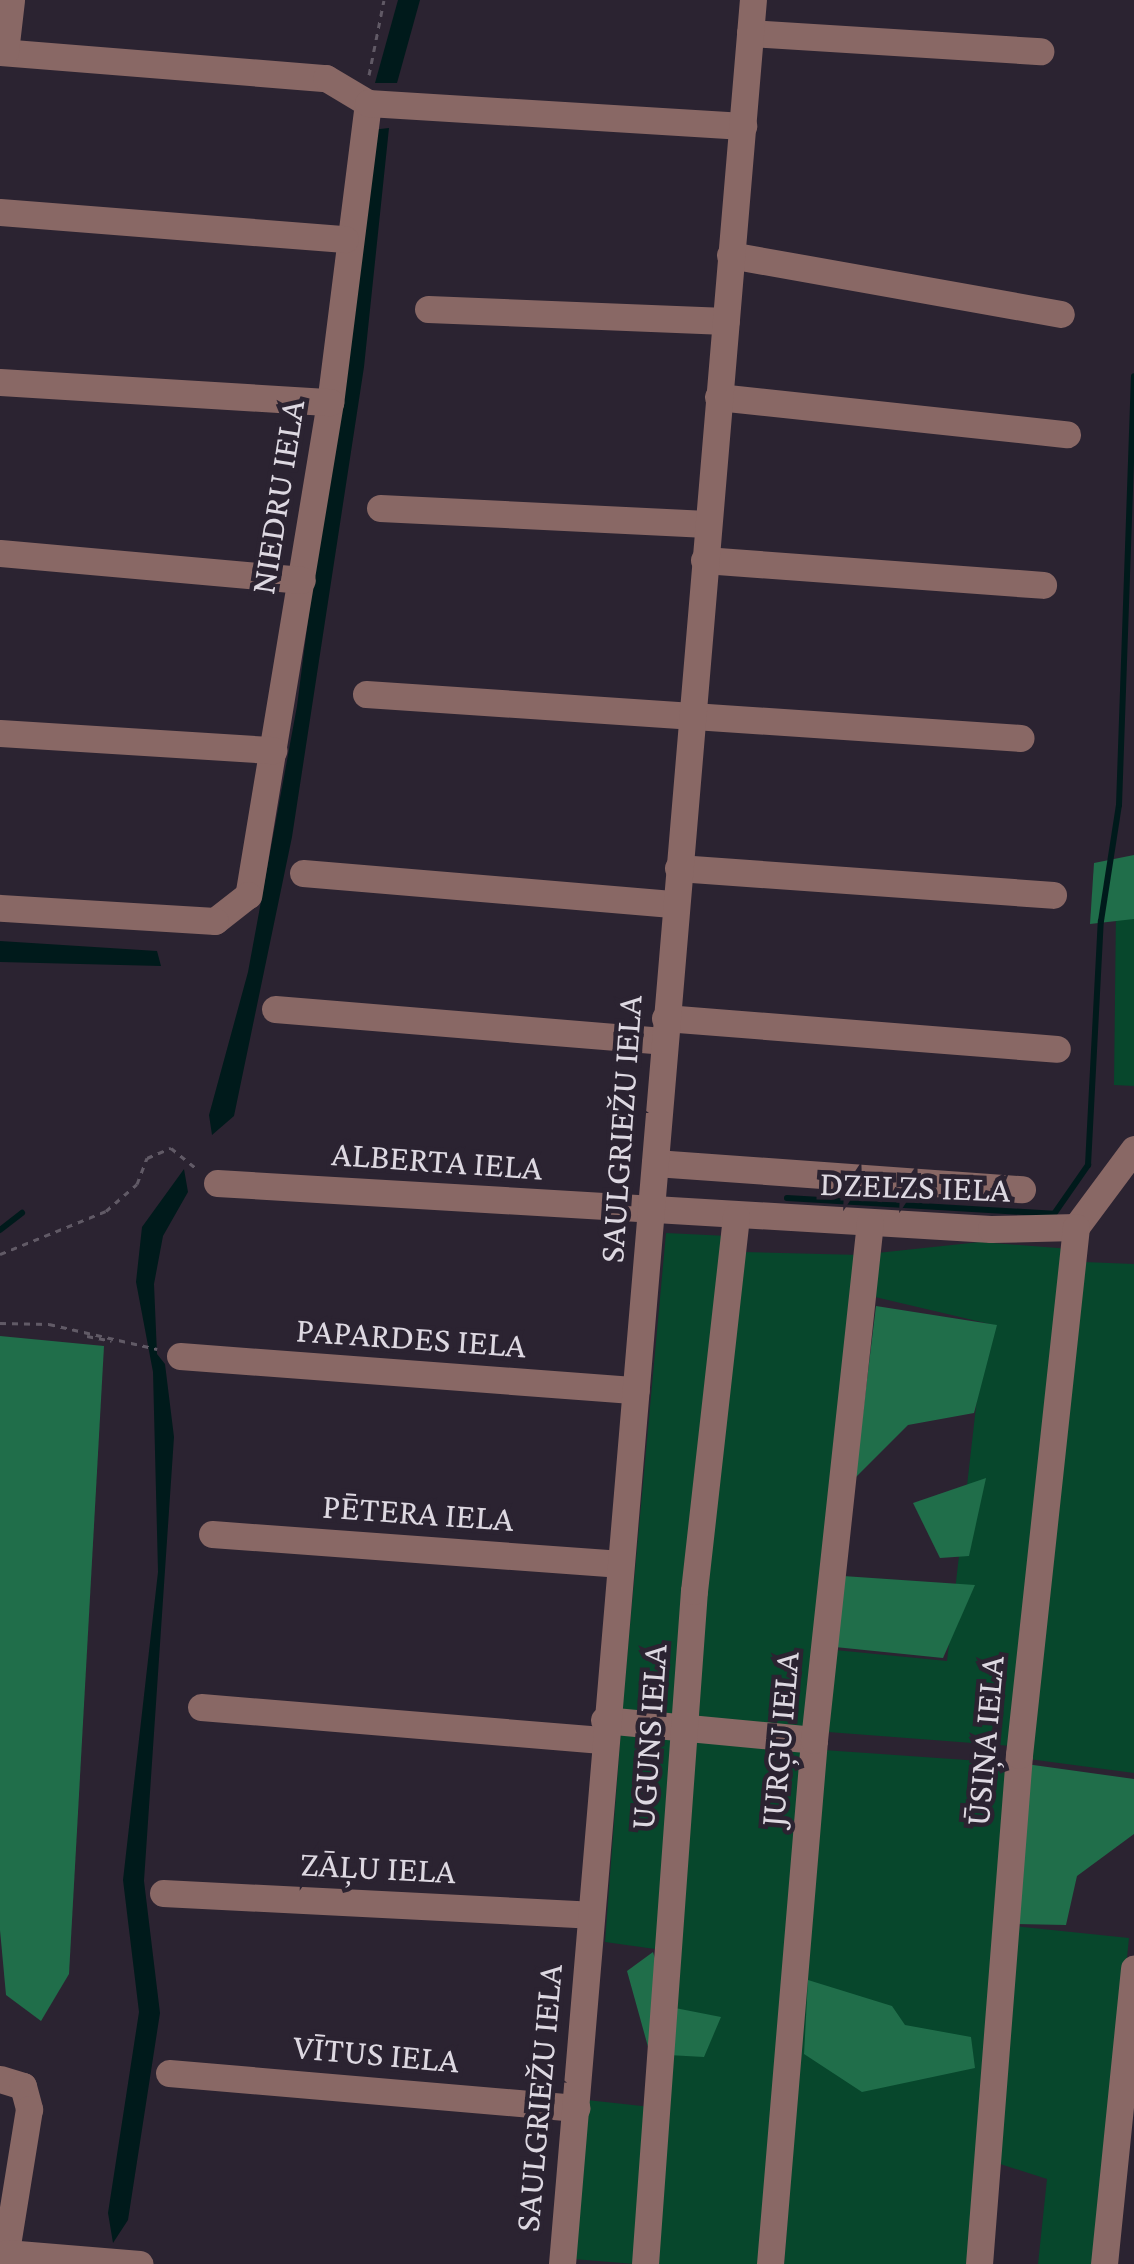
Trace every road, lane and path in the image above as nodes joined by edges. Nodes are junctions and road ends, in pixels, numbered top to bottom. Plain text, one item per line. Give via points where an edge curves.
1 (10, 0) edge
2 (384, 0) edge
3 (753, 0) edge
4 (750, 33) junction
5 (1040, 51) dead end
6 (3, 52) edge
7 (363, 99) junction
8 (743, 126) junction
9 (0, 212) edge
10 (345, 238) junction
11 (730, 255) junction
12 (428, 309) dead end
13 (1061, 314) dead end
14 (726, 321) junction
15 (0, 382) edge
16 (718, 397) junction
17 (330, 402) junction
18 (1067, 434) dead end
19 (380, 508) dead end
20 (707, 524) junction
21 (0, 553) edge
22 (704, 560) junction
23 (302, 580) junction
24 (1043, 585) dead end
25 (366, 694) dead end
26 (690, 718) junction
27 (0, 733) edge
28 (1021, 738) dead end
29 (273, 750) junction
30 (678, 868) junction
31 (303, 873) dead end
32 (1053, 895) dead end
33 (675, 904) junction
34 (0, 908) edge
35 (274, 1009) dead end
36 (664, 1029) junction
37 (1058, 1049) dead end
38 (1134, 1149) edge
39 (655, 1163) junction
40 (218, 1183) joint
41 (1022, 1190) dead end
42 (652, 1210) junction
43 (736, 1216) junction
44 (870, 1222) junction
45 (1076, 1227) junction
46 (0, 1254) edge
47 (0, 1323) edge
48 (170, 1353) joint
49 (636, 1390) junction
50 (212, 1534) dead end
51 (618, 1564) junction
52 (201, 1707) dead end
53 (686, 1726) junction
54 (603, 1730) junction
55 (814, 1740) junction
56 (164, 1893) dead end
57 (590, 1915) junction
58 (1134, 1969) edge
59 (169, 2073) dead end
60 (11, 2082) edge
61 (576, 2108) junction
62 (5, 2259) edge
63 (140, 2264) edge
64 (562, 2264) edge
65 (645, 2264) edge
66 (770, 2264) edge
67 (980, 2264) edge
68 (1104, 2264) edge

1 - 6 street
2 - 7 path
3 - 4 street, SAULGRIEŽU IELA
4 - 5 street
4 - 8 street, SAULGRIEŽU IELA
6 - 7 street via 326,78
7 - 8 street
7 - 10 street, NIEDRU IELA
8 - 11 street, SAULGRIEŽU IELA
9 - 10 street
10 - 17 street, NIEDRU IELA
11 - 13 street
11 - 14 street, SAULGRIEŽU IELA
12 - 14 street
14 - 16 street, SAULGRIEŽU IELA
15 - 17 street
16 - 18 street
16 - 20 street, SAULGRIEŽU IELA
17 - 23 street, NIEDRU IELA
19 - 20 street
20 - 22 street, SAULGRIEŽU IELA
21 - 23 street
22 - 24 street
22 - 26 street, SAULGRIEŽU IELA
23 - 29 street, NIEDRU IELA
25 - 26 street
26 - 28 street
26 - 30 street, SAULGRIEŽU IELA
27 - 29 street
29 - 34 street, NIEDRU IELA via 248,895 236,910 187,922
30 - 32 street
30 - 33 street, SAULGRIEŽU IELA
31 - 33 street
33 - 36 street, SAULGRIEŽU IELA
35 - 36 street
36 - 37 street
36 - 39 street, SAULGRIEŽU IELA
38 - 45 street
39 - 41 street
39 - 42 street, SAULGRIEŽU IELA
40 - 42 street, ALBERTA IELA
40 - 46 path via 171,1148 147,1158 136,1184 106,1211
42 - 43 street, DZELZS IELA
42 - 49 street, SAULGRIEŽU IELA
43 - 44 street, DZELZS IELA
43 - 53 street, UGUNS IELA
44 - 45 street, DZELZS IELA
44 - 55 street, JURĢU IELA
45 - 67 street, ŪSIŅA IELA via 1018,1755
47 - 48 path
48 - 49 street, PAPARDES IELA
49 - 51 street, SAULGRIEŽU IELA
50 - 51 street, PĒTERA IELA
51 - 54 street, SAULGRIEŽU IELA
52 - 54 street
53 - 54 street
53 - 55 street
53 - 65 street, UGUNS IELA
54 - 57 street, SAULGRIEŽU IELA
55 - 66 street, JURĢU IELA
56 - 57 street, ZĀĻU IELA
57 - 61 street, SAULGRIEŽU IELA
58 - 68 street
59 - 61 street, VĪTUS IELA
60 - 62 street via 29,2109
61 - 64 street, SAULGRIEŽU IELA
62 - 63 street

